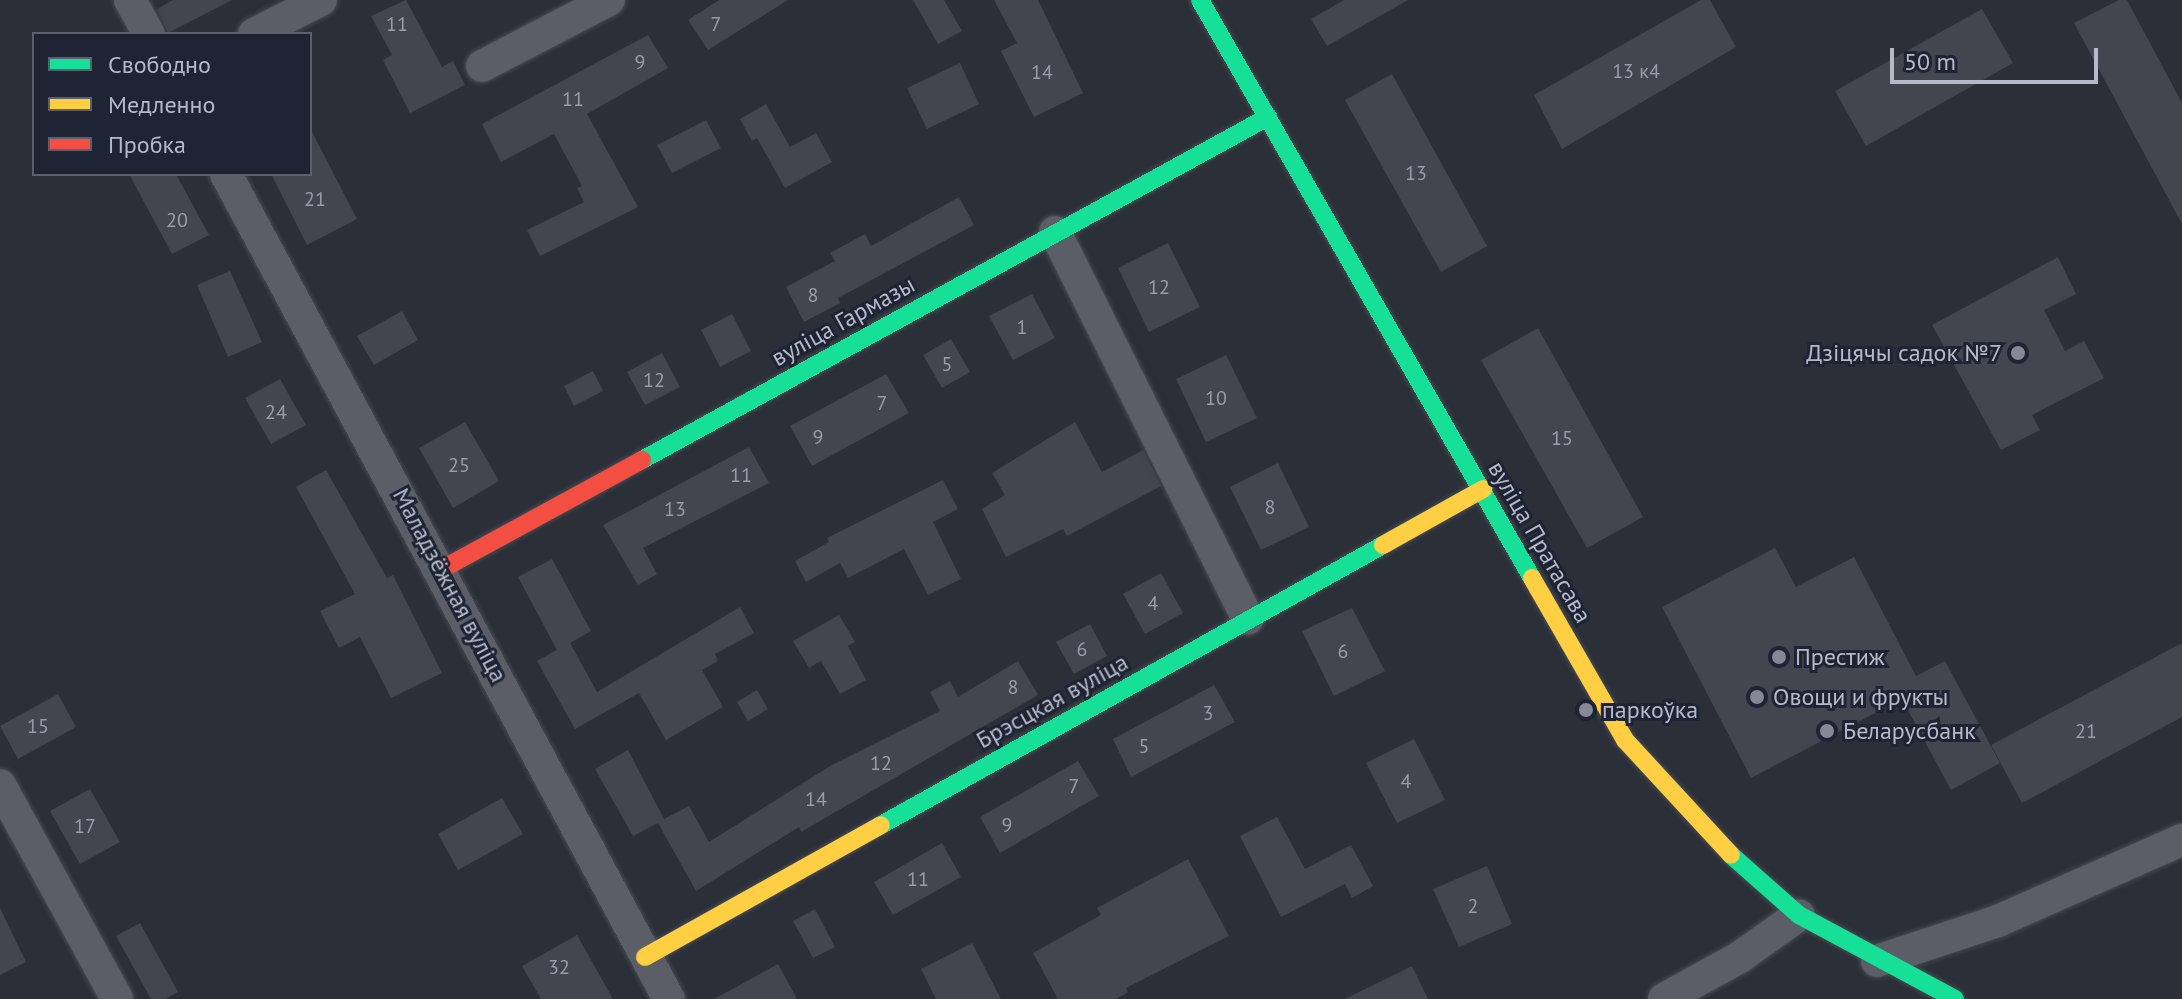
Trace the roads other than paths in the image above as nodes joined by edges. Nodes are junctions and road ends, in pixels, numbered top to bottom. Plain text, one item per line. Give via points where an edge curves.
1 (130, 0) edge
2 (321, 0) edge
3 (609, 0) edge
4 (1200, 0) edge
5 (148, 32) edge
6 (258, 32) edge
7 (482, 66) dead end
8 (1268, 117) junction
9 (227, 176) edge
10 (1055, 232) junction
11 (1483, 489) junction
12 (442, 569) junction
13 (1248, 619) junction
14 (0, 785) edge
15 (2182, 840) edge
16 (1799, 915) junction
17 (645, 957) junction
18 (1877, 961) junction
19 (1680, 995) edge
20 (117, 999) edge
21 (669, 999) edge
22 (1955, 999) edge

1 - 5 street
2 - 6 street
3 - 7 street
4 - 8 street, вуліца Пратасава
8 - 10 street, вуліца Гармазы
8 - 11 street, вуліца Пратасава via 1304,188
9 - 12 street, Маладзёжная вуліца
10 - 12 street, вуліца Гармазы
10 - 13 street
11 - 13 street, Брэсцкая вуліца
11 - 16 street, вуліца Пратасава via 1625,740 1725,850
12 - 17 street, Маладзёжная вуліца
13 - 17 street, Брэсцкая вуліца
14 - 20 street
15 - 18 street via 1998,921
16 - 18 street, вуліца Пратасава
16 - 19 street
17 - 21 street, Маладзёжная вуліца
18 - 22 street, вуліца Пратасава

